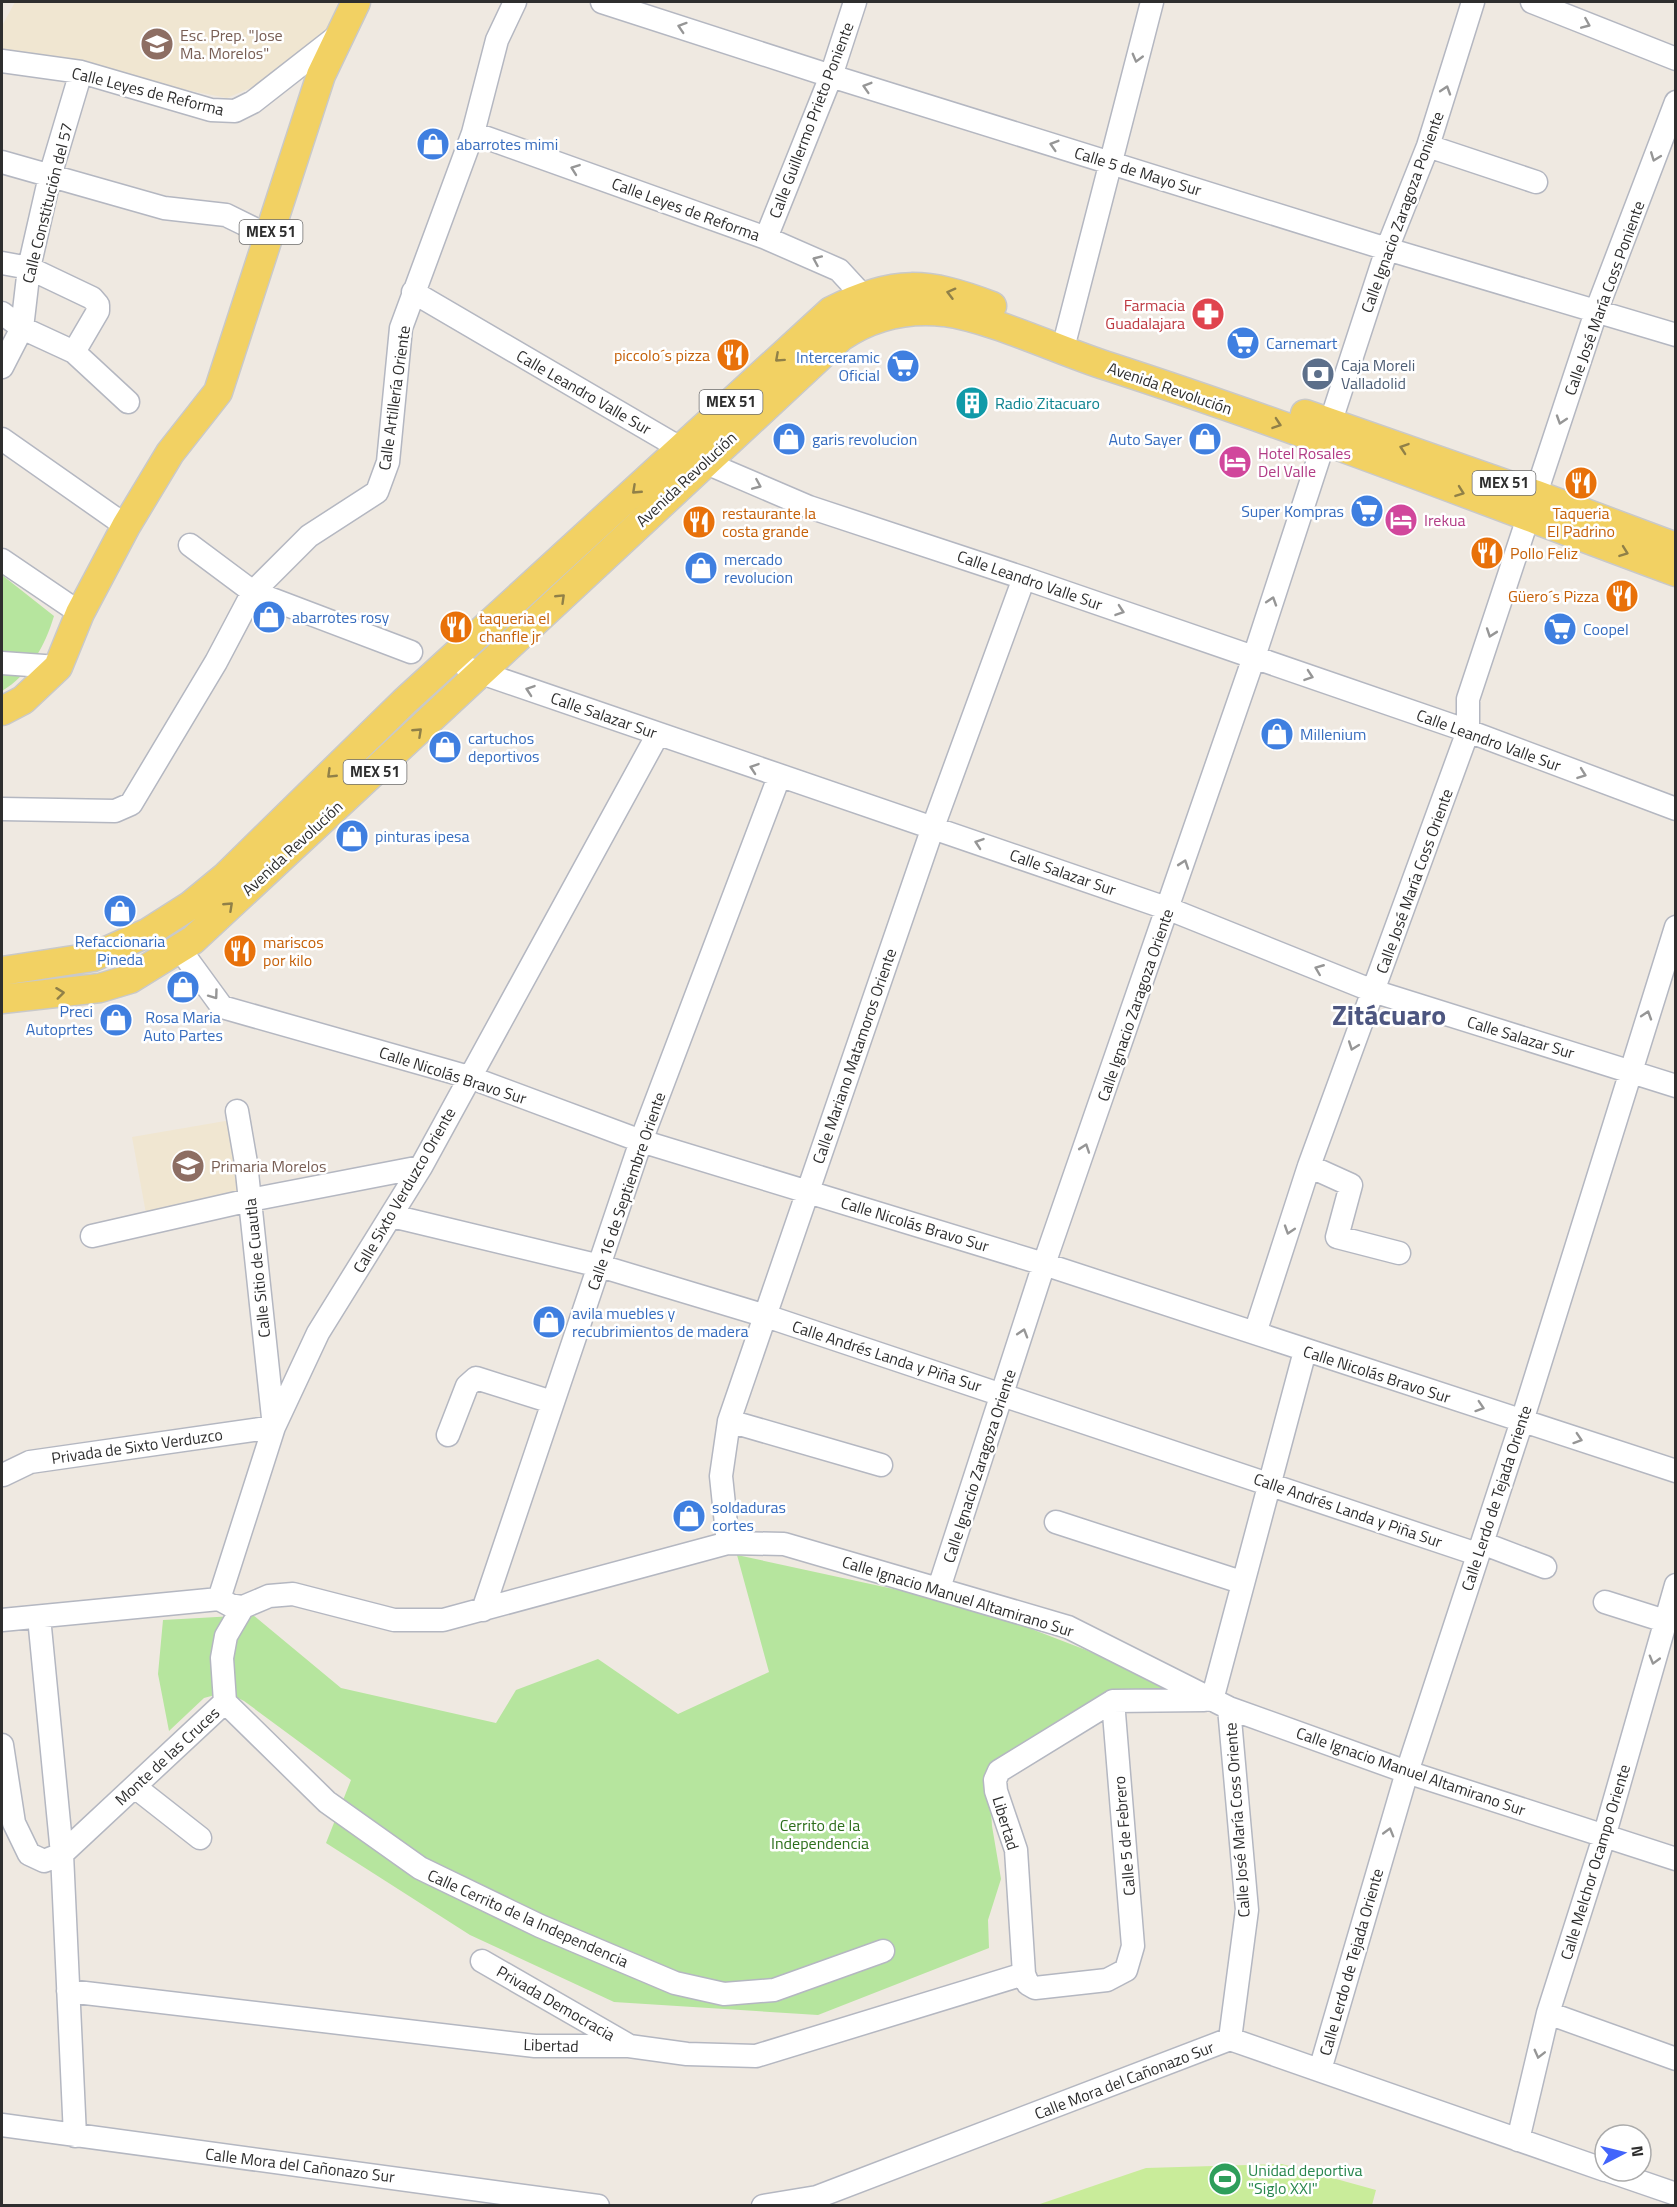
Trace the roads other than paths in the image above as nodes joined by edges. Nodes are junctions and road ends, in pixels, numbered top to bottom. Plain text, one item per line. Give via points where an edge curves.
1 (356, 2) edge
2 (515, 2) edge
3 (602, 2) edge
4 (855, 2) edge
5 (1152, 2) edge
6 (1473, 2) edge
7 (1532, 2) edge
8 (341, 33) junction
9 (1676, 59) edge
10 (2, 61) edge
11 (81, 72) junction
12 (831, 76) junction
13 (1676, 102) edge
14 (473, 133) junction
15 (1428, 146) junction
16 (2, 162) edge
17 (1109, 162) junction
18 (50, 176) junction
19 (1536, 182) dead end
20 (269, 236) junction
21 (766, 238) junction
22 (1387, 249) junction
23 (2, 263) edge
24 (28, 268) junction
25 (413, 292) junction
26 (866, 308) junction
27 (1597, 309) junction
28 (2, 313) edge
29 (22, 328) junction
30 (1676, 335) edge
31 (1064, 343) junction
32 (74, 352) junction
33 (2, 367) edge
34 (128, 402) dead end
35 (1328, 432) junction
36 (2, 439) edge
37 (692, 455) junction
38 (1533, 506) junction
39 (126, 526) junction
40 (190, 545) dead end
41 (1676, 547) edge
42 (2, 560) edge
43 (1676, 572) edge
44 (1024, 578) junction
45 (253, 592) junction
46 (80, 613) junction
47 (411, 652) dead end
48 (1254, 657) junction
49 (450, 662) junction
50 (2, 663) edge
51 (58, 667) junction
52 (482, 673) junction
53 (2, 711) edge
54 (1468, 731) junction
55 (658, 734) junction
56 (779, 777) junction
57 (1676, 808) edge
58 (2, 809) edge
59 (933, 827) junction
60 (1169, 909) junction
61 (1676, 927) edge
62 (110, 948) junction
63 (179, 948) junction
64 (2, 954) edge
65 (2, 971) edge
66 (1373, 991) junction
67 (2, 999) edge
68 (1629, 1071) junction
69 (469, 1077) junction
70 (1676, 1086) edge
71 (237, 1111) dead end
72 (641, 1141) junction
73 (1309, 1166) junction
74 (421, 1167) junction
75 (808, 1191) junction
76 (250, 1200) junction
77 (392, 1216) junction
78 (92, 1236) dead end
79 (1399, 1253) dead end
80 (1044, 1264) junction
81 (600, 1266) junction
82 (766, 1316) junction
83 (1255, 1333) junction
84 (1305, 1351) junction
85 (1004, 1395) junction
86 (552, 1402) junction
87 (729, 1421) junction
88 (1522, 1421) junction
89 (274, 1427) junction
90 (448, 1435) dead end
91 (882, 1465) dead end
92 (1676, 1471) edge
93 (3, 1475) edge
94 (1268, 1483) junction
95 (1056, 1522) dead end
96 (728, 1543) junction
97 (1480, 1549) junction
98 (1545, 1567) dead end
99 (1241, 1582) junction
100 (939, 1588) junction
101 (219, 1599) junction
102 (1605, 1602) dead end
103 (1671, 1604) edge
104 (243, 1607) junction
105 (483, 1610) junction
106 (39, 1617) junction
107 (2, 1620) edge
108 (1113, 1701) junction
109 (225, 1702) junction
110 (1221, 1704) junction
111 (2, 1745) edge
112 (1407, 1772) junction
113 (135, 1788) junction
114 (1604, 1837) junction
115 (200, 1838) dead end
116 (62, 1854) junction
117 (1676, 1859) edge
118 (883, 1951) dead end
119 (482, 1960) dead end
120 (1029, 1981) junction
121 (68, 1991) junction
122 (1548, 2013) junction
123 (1230, 2039) junction
124 (629, 2046) junction
125 (1676, 2059) edge
126 (1320, 2070) junction
127 (2, 2126) edge
128 (75, 2136) junction
129 (1518, 2140) junction
130 (1593, 2165) edge
131 (1644, 2183) edge
132 (1676, 2194) edge
133 (598, 2205) edge
134 (764, 2205) edge

1 - 8 main road, MEX 51
2 - 14 street, Calle Artillería Oriente via 497,40
12 -> 3 street, Calle 5 de Mayo Sur
4 - 12 street, Calle Guillermo Prieto Poniente
5 -> 17 street
15 -> 6 street, Calle Ignacio Zaragoza Poniente
7 -> 9 street
8 - 11 street, Calle Leyes de Reforma via 253,102 235,111 211,110
8 - 20 main road, MEX 51 via 324,69
10 - 11 street, Calle Leyes de Reforma
11 - 18 street, Calle Constitución del 57
17 -> 12 street, Calle 5 de Mayo Sur
12 - 21 street, Calle Guillermo Prieto Poniente
13 -> 27 street, Calle José María Coss Poniente
21 -> 14 street, Calle Leyes de Reforma
14 - 25 street, Calle Artillería Oriente
15 - 19 street
15 - 22 street, Calle Ignacio Zaragoza Poniente
16 - 18 street
17 - 22 street, Calle 5 de Mayo Sur
17 - 31 street
18 - 20 street via 164,208 226,215
18 - 24 street, Calle Constitución del 57
20 - 39 main road, MEX 51 via 218,392 170,453
26 -> 21 street, Calle Leyes de Reforma via 839,270
22 - 27 street, Calle 5 de Mayo Sur
22 - 35 street, Calle Ignacio Zaragoza Poniente
23 - 24 street
24 - 29 street, Calle Constitución del 57
24 - 32 street via 92,298 98,305
25 - 37 street, Calle Leandro Valle Sur
25 - 45 street, Calle Artillería Oriente via 398,342 388,462 377,492 309,536
26 - 31 main road, Avenida Revolución / MEX 51 via 967,316
26 - 37 main road, Avenida Revolución / MEX 51 via 841,337
27 - 30 street, Calle 5 de Mayo Sur
27 -> 38 street, Calle José María Coss Poniente
28 - 29 street
29 - 32 street
29 - 33 street, Calle Constitución del 57
31 - 35 main road, Avenida Revolución / MEX 51
32 - 34 street
35 - 38 main road, Avenida Revolución / MEX 51
48 -> 35 street, Calle Ignacio Zaragoza Oriente
36 - 39 street
37 -> 44 street, Calle Leandro Valle Sur via 808,507
37 -> 49 main road, Avenida Revolución / MEX 51
52 -> 37 main road, Avenida Revolución / MEX 51
38 - 41 main road, Avenida Revolución / MEX 51
38 -> 43 main road, Avenida Revolución / MEX 51
38 -> 54 street, Calle José María Coss Oriente via 1468,699
39 - 46 main road, MEX 51
40 - 45 street
42 - 46 street
44 -> 48 street, Calle Leandro Valle Sur
44 - 59 street, Calle Mariano Matamoros Oriente
45 - 47 street
45 - 58 street, Calle Artillería Oriente via 131,804 115,811
46 - 51 main road, MEX 51
48 -> 54 street, Calle Leandro Valle Sur
60 -> 48 street, Calle Ignacio Zaragoza Oriente
49 - 52 street, Calle Salazar Sur
49 -> 62 main road, Avenida Revolución / MEX 51 via 404,702 225,878 175,917
50 - 51 street
51 - 53 main road, MEX 51 via 23,700
55 -> 52 street, Calle Salazar Sur
63 -> 52 main road, Avenida Revolución / MEX 51 via 193,940
54 -> 57 street, Calle Leandro Valle Sur
54 - 66 street, Calle José María Coss Oriente
56 -> 55 street, Calle Salazar Sur
55 - 69 street, Calle Sixto Verduzco Oriente
56 - 59 street, Calle Salazar Sur
56 - 72 street, Calle 16 de Septiembre Oriente
60 -> 59 street, Calle Salazar Sur
59 - 75 street, Calle Mariano Matamoros Oriente
66 -> 60 street, Calle Salazar Sur
80 -> 60 street, Calle Ignacio Zaragoza Oriente
68 -> 61 street, Calle Lerdo de Tejada Oriente
62 - 64 main road via 76,945
62 - 65 main road, Avenida Revolución / MEX 51 via 78,961
67 -> 63 main road, Avenida Revolución / MEX 51 via 100,988 130,979
63 -> 69 street, Calle Nicolás Bravo Sur via 222,1007
66 - 68 street, Calle Salazar Sur
66 -> 73 street, Calle José María Coss Oriente
68 - 70 street, Calle Salazar Sur
68 - 88 street, Calle Lerdo de Tejada Oriente
69 - 72 street, Calle Nicolás Bravo Sur
69 - 74 street, Calle Sixto Verduzco Oriente
71 - 76 street, Calle Sitio de Cuautla
72 - 75 street, Calle Nicolás Bravo Sur
72 - 81 street, Calle 16 de Septiembre Oriente
73 - 79 street via 1351,1185 1337,1237
73 -> 83 street, Calle José María Coss Oriente
74 - 76 street
74 - 77 street, Calle Sixto Verduzco Oriente
75 - 80 street, Calle Nicolás Bravo Sur
75 - 82 street, Calle Mariano Matamoros Oriente
76 - 78 street
76 - 89 street, Calle Sitio de Cuautla
77 - 81 street, Calle Andrés Landa y Piña Sur
77 - 89 street, Calle Sixto Verduzco Oriente via 318,1333
80 - 83 street, Calle Nicolás Bravo Sur
85 -> 80 street, Calle Ignacio Zaragoza Oriente
81 - 82 street, Calle Andrés Landa y Piña Sur
81 - 86 street, Calle 16 de Septiembre Oriente
82 - 85 street, Calle Andrés Landa y Piña Sur
82 - 87 street, Calle Mariano Matamoros Oriente
83 - 84 street, Calle Nicolás Bravo Sur
84 -> 88 street, Calle Nicolás Bravo Sur
84 - 94 street, Calle José María Coss Oriente
85 - 94 street, Calle Andrés Landa y Piña Sur
85 - 100 street, Calle Ignacio Zaragoza Oriente
86 - 90 street via 476,1378 467,1386
86 - 105 street, Calle 16 de Septiembre Oriente
87 - 91 street
87 - 96 street, Calle Mariano Matamoros Oriente via 721,1476
88 -> 92 street, Calle Nicolás Bravo Sur
88 - 97 street, Calle Lerdo de Tejada Oriente
89 - 93 street, Privada de Sixto Verduzco via 30,1462
89 - 101 street, Calle Sixto Verduzco Oriente
94 - 97 street, Calle Andrés Landa y Piña Sur
94 - 99 street, Calle José María Coss Oriente
95 - 99 street
96 - 100 street, Calle Ignacio Manuel Altamirano Sur via 783,1544
96 - 105 street, Calle Ignacio Manuel Altamirano Sur
97 - 98 street, Calle Andrés Landa y Piña Sur
97 - 112 street, Calle Lerdo de Tejada Oriente
99 - 110 street, Calle José María Coss Oriente
100 - 110 street, Calle Ignacio Manuel Altamirano Sur via 1068,1627
101 - 104 street
101 - 106 street
102 - 103 street
103 -> 114 street, Calle Melchor Ocampo Oriente
104 - 105 street, Calle Ignacio Manuel Altamirano Sur via 269,1596 293,1594 394,1620 443,1620
104 - 109 street, Monte de las Cruces via 226,1636 222,1658
106 - 107 street
106 - 116 street
108 - 110 street
108 - 120 street, Libertad via 999,1771 995,1780 1016,1850
108 - 120 street, Calle 5 de Febrero via 1133,1946 1126,1970 1107,1980
109 - 113 street, Monte de las Cruces
109 - 118 street, Calle Cerrito de la Independencia via 327,1802 420,1868 540,1926 675,1983 724,1994 774,1990
110 - 112 street, Calle Ignacio Manuel Altamirano Sur
110 - 123 street, Calle José María Coss Oriente via 1247,1910
111 - 116 street via 15,1823 29,1854 44,1860
112 - 114 street, Calle Ignacio Manuel Altamirano Sur
126 -> 112 street, Calle Lerdo de Tejada Oriente
113 - 115 street
113 - 116 street, Monte de las Cruces
114 - 117 street, Calle Ignacio Manuel Altamirano Sur
114 - 122 street, Calle Melchor Ocampo Oriente
116 - 121 street
119 - 124 street, Privada Democracia
120 - 124 street, Libertad via 756,2056 687,2054
121 - 124 street, Libertad via 536,2046
121 - 128 street
122 - 125 street
122 -> 129 street, Calle Melchor Ocampo Oriente
123 - 126 street, Calle Mora del Cañonazo Sur
123 - 134 street, Calle Mora del Cañonazo Sur via 817,2197
126 - 129 street, Calle Mora del Cañonazo Sur
127 - 128 street, Calle Mora del Cañonazo Sur
128 - 133 street, Calle Mora del Cañonazo Sur
129 - 130 street, Calle Mora del Cañonazo Sur
131 - 132 street, Calle Mora del Cañonazo Sur

